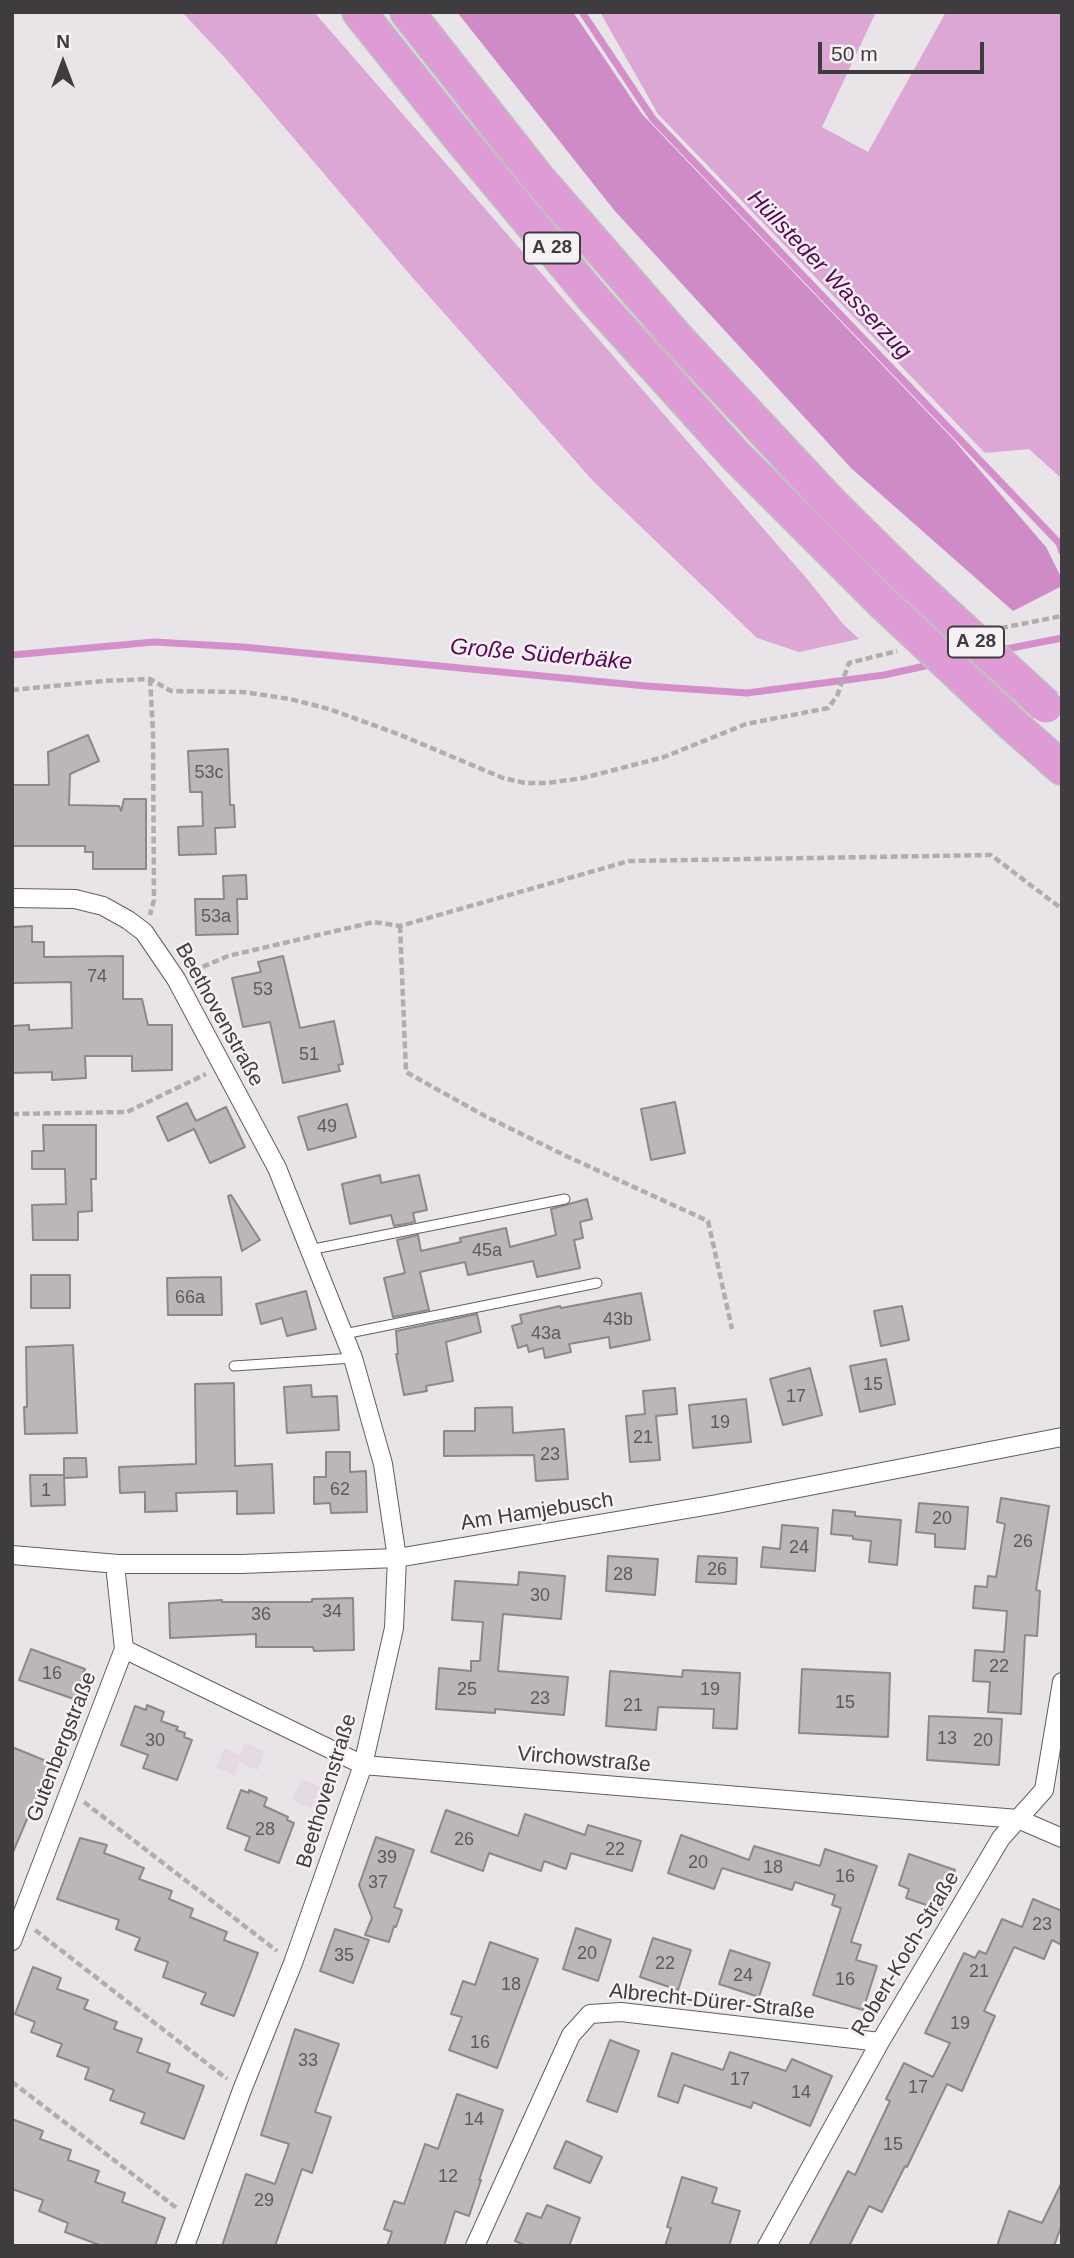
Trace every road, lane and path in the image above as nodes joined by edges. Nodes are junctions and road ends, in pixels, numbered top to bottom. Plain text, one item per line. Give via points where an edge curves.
1 (337, 12) edge
2 (407, 12) edge
3 (368, 23) edge
4 (1062, 616) edge
5 (1035, 621) dead end
6 (846, 669) dead end
7 (149, 680) junction
8 (12, 690) edge
9 (1054, 713) edge
10 (1062, 768) edge
11 (12, 898) edge
12 (1062, 909) edge
13 (400, 926) junction
14 (144, 932) junction
15 (176, 979) junction
16 (223, 1066) junction
17 (12, 1114) edge
18 (565, 1199) dead end
19 (309, 1250) junction
20 (597, 1283) dead end
21 (732, 1329) dead end
22 (344, 1334) junction
23 (353, 1358) junction
24 (234, 1366) dead end
25 (1062, 1437) edge
26 (12, 1555) edge
27 (397, 1558) junction
28 (118, 1564) junction
29 (124, 1649) junction
30 (1062, 1682) edge
31 (363, 1765) junction
32 (70, 1791) junction
33 (1018, 1819) junction
34 (1062, 1838) edge
35 (21, 1919) junction
36 (12, 1941) edge
37 (293, 1963) junction
38 (880, 2042) junction
39 (12, 2082) edge
40 (242, 2090) junction
41 (194, 2222) junction
42 (185, 2246) edge
43 (475, 2246) edge
44 (767, 2246) edge

1 - 3 highway
2 - 9 highway, A 28, bridge via 537,177 679,340 823,495
3 - 10 highway, A 28, bridge via 593,298 735,455 882,602
4 - 5 path
6 - 7 path via 828,708 746,724 663,757 548,783 503,778 329,709 243,692 171,691
7 - 8 path
7 - 14 path via 154,900
11 - 14 street, Beethovenstraße via 75,899 103,906
12 - 13 path via 991,855 629,861
13 - 15 path via 374,922 228,956
13 - 21 path via 406,1072 552,1150 708,1221
14 - 15 street, Beethovenstraße
15 - 16 street, Beethovenstraße
16 - 17 path via 127,1112
16 - 19 street, Beethovenstraße via 277,1168
18 - 19 lane
19 - 22 street, Beethovenstraße
20 - 22 lane
22 - 23 street, Beethovenstraße
23 - 24 lane
23 - 27 street, Beethovenstraße via 383,1464
25 - 27 street, Am Hamjebusch via 704,1507
26 - 28 street, Am Hamjebusch
27 - 28 street, Am Hamjebusch
27 - 31 street, Beethovenstraße via 394,1628
28 - 29 street, Gutenbergstraße
29 - 31 street, Virchowstraße
29 - 32 street, Gutenbergstraße
30 - 33 street, Robert-Koch-Straße via 1044,1790
31 - 33 street, Virchowstraße
31 - 37 street, Beethovenstraße
32 - 35 street, Gutenbergstraße
32 - 37 path
33 - 34 street, Virchowstraße
33 - 38 street, Robert-Koch-Straße via 1001,1838
35 - 36 street, Gutenbergstraße
35 - 40 path
37 - 40 street, Beethovenstraße
38 - 43 street, Albrecht-Dürer-Straße via 621,2011 590,2014 571,2035
38 - 44 street, Robert-Koch-Straße
39 - 41 path
40 - 41 street, Beethovenstraße
41 - 42 street, Beethovenstraße

